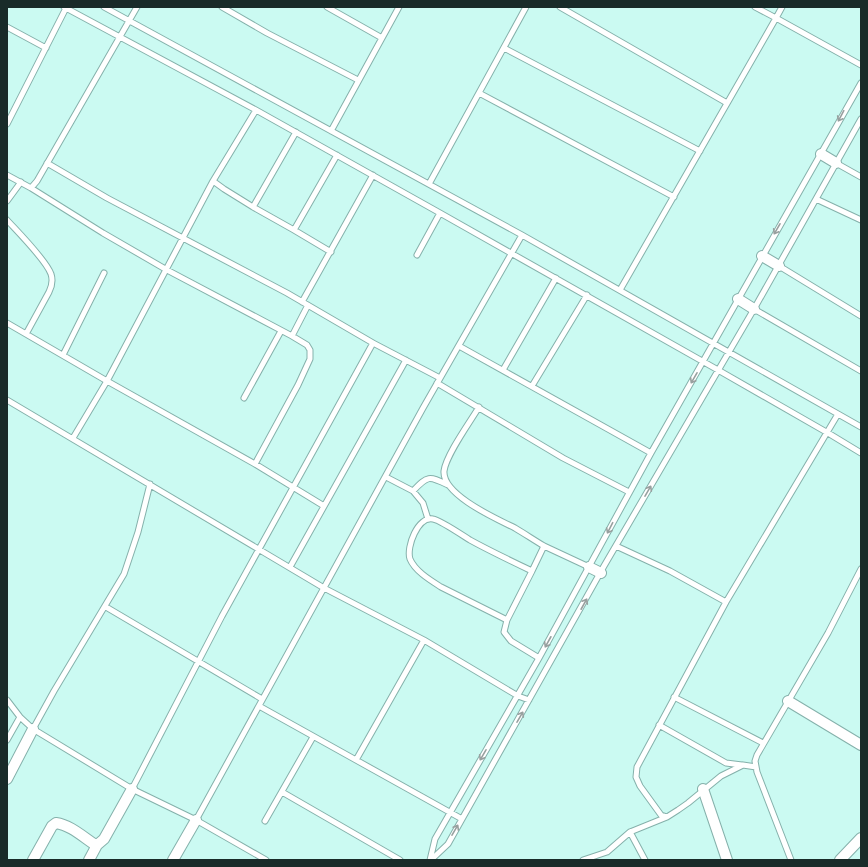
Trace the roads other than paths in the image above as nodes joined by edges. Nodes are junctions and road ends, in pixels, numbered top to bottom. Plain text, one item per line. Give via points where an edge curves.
1 (104, 7) edge
2 (137, 7) edge
3 (222, 7) edge
4 (327, 7) edge
5 (398, 7) edge
6 (526, 7) edge
7 (560, 7) edge
8 (755, 7) edge
9 (782, 7) edge
10 (65, 8) edge
11 (776, 18) junction
12 (129, 21) junction
13 (7, 27) edge
14 (119, 38) junction
15 (382, 38) junction
16 (46, 48) junction
17 (504, 48) junction
18 (861, 65) edge
19 (358, 80) junction
20 (861, 83) edge
21 (479, 93) junction
22 (727, 103) junction
23 (256, 110) junction
24 (861, 120) edge
25 (7, 124) edge
26 (330, 131) junction
27 (296, 132) junction
28 (700, 151) junction
29 (821, 154) junction
30 (337, 155) junction
31 (47, 163) junction
32 (836, 163) junction
33 (7, 175) edge
34 (373, 175) junction
35 (861, 177) edge
36 (213, 181) junction
37 (21, 182) junction
38 (429, 184) junction
39 (31, 188) junction
40 (674, 197) junction
41 (816, 199) junction
42 (7, 202) edge
43 (253, 207) junction
44 (440, 213) junction
45 (7, 220) edge
46 (861, 220) edge
47 (294, 230) junction
48 (522, 235) junction
49 (182, 238) junction
50 (331, 252) junction
51 (512, 253) junction
52 (417, 255) dead end
53 (762, 256) junction
54 (779, 266) junction
55 (167, 270) junction
56 (104, 273) dead end
57 (556, 278) junction
58 (620, 290) junction
59 (587, 295) junction
60 (738, 299) junction
61 (302, 302) junction
62 (308, 305) junction
63 (754, 308) junction
64 (861, 316) edge
65 (7, 323) edge
66 (282, 331) junction
67 (26, 334) junction
68 (292, 336) junction
69 (373, 343) junction
70 (713, 344) junction
71 (459, 346) junction
72 (728, 353) junction
73 (63, 355) junction
74 (406, 360) junction
75 (704, 362) junction
76 (503, 370) junction
77 (718, 370) junction
78 (861, 371) edge
79 (107, 381) junction
80 (439, 381) junction
81 (532, 386) junction
82 (244, 398) dead end
83 (7, 400) edge
84 (479, 407) junction
85 (838, 414) junction
86 (861, 427) edge
87 (828, 432) junction
88 (73, 438) junction
89 (650, 453) junction
90 (861, 453) edge
91 (255, 464) junction
92 (386, 477) junction
93 (150, 484) junction
94 (448, 484) junction
95 (293, 487) junction
96 (413, 491) junction
97 (629, 492) junction
98 (324, 506) junction
99 (428, 519) junction
100 (544, 546) junction
101 (616, 546) junction
102 (260, 549) junction
103 (290, 567) junction
104 (589, 567) junction
105 (861, 569) edge
106 (532, 571) junction
107 (601, 573) junction
108 (324, 588) junction
109 (726, 602) junction
110 (106, 607) junction
111 (507, 620) junction
112 (424, 640) junction
113 (539, 658) junction
114 (198, 662) junction
115 (518, 696) junction
116 (674, 697) junction
117 (262, 699) junction
118 (7, 700) edge
119 (530, 700) junction
120 (788, 701) junction
121 (259, 706) junction
122 (20, 717) junction
123 (659, 725) junction
124 (33, 728) junction
125 (313, 737) junction
126 (7, 740) edge
127 (763, 743) junction
128 (861, 745) edge
129 (356, 760) junction
130 (744, 765) junction
131 (756, 767) junction
132 (7, 779) edge
133 (132, 788) junction
134 (703, 790) junction
135 (282, 792) junction
136 (450, 812) junction
137 (667, 816) junction
138 (462, 819) junction
139 (196, 820) junction
140 (265, 821) dead end
141 (630, 832) junction
142 (861, 838) edge
143 (97, 845) junction
144 (33, 860) edge
145 (89, 860) edge
146 (173, 860) edge
147 (266, 860) edge
148 (400, 860) edge
149 (431, 860) edge
150 (583, 860) edge
151 (646, 860) edge
152 (727, 860) edge
153 (791, 860) edge
154 (840, 860) edge

1 - 12 lane
2 - 12 lane
3 - 19 lane
4 - 15 lane
5 - 15 lane
6 - 17 lane
7 - 22 lane
8 - 11 lane
9 - 11 lane
10 - 14 lane
10 - 16 lane
11 - 18 lane
11 - 22 lane
12 - 14 lane
12 - 26 lane
13 - 16 lane
14 - 23 lane
14 - 31 lane
15 - 19 lane
16 - 25 lane
17 - 21 lane
17 - 28 lane
19 - 26 lane
20 -> 29 lane
21 - 38 lane
21 - 40 lane
22 - 28 lane
23 - 27 lane
23 - 36 lane
24 - 32 lane
26 - 38 lane
27 - 30 lane
27 - 43 lane
28 - 40 lane
29 - 32 street
29 -> 53 lane
30 - 34 lane
30 - 47 lane
31 - 39 lane
31 - 49 lane
32 - 35 lane
32 - 41 lane
33 - 37 lane
34 - 44 lane
34 - 50 lane
36 - 43 lane
36 - 49 lane
37 - 39 lane
37 - 42 lane
38 - 48 lane
39 - 55 lane
40 - 58 lane
41 - 46 lane
41 - 54 lane
43 - 47 lane
44 - 51 lane
44 - 52 lane
45 - 67 lane via 51,274 52,287
47 - 50 lane
48 - 51 lane
48 - 58 lane
49 - 55 lane
49 - 61 lane
50 - 61 lane
51 - 57 lane
51 - 71 lane
53 - 54 street
53 - 60 lane
54 - 63 lane
54 - 64 lane
55 - 66 lane
55 - 79 lane
56 - 73 lane
57 - 59 lane
57 - 76 lane
58 - 70 lane
59 - 75 lane
59 - 81 lane
60 - 63 street
60 - 70 lane
61 - 62 lane
62 - 68 lane
62 - 69 lane
63 - 72 lane
63 - 78 lane
65 - 67 lane
66 - 68 lane
66 - 82 lane
67 - 73 lane
68 - 91 lane via 307,345 310,359
69 - 74 lane
69 - 95 lane
70 - 72 lane
70 - 75 lane
71 - 76 lane
71 - 80 lane
72 - 77 lane
72 - 85 lane
73 - 79 lane
74 - 80 lane
74 - 98 lane
75 - 77 lane
75 -> 89 lane
76 - 81 lane
77 - 87 lane
101 -> 77 lane
79 - 88 lane
79 - 91 lane
80 - 84 lane
80 - 92 lane
81 - 89 lane
83 - 88 lane
84 - 94 lane via 446,464 444,477
84 - 97 lane via 563,458
85 - 86 lane
85 - 87 lane
87 - 90 lane
87 - 109 lane
88 - 93 lane
89 - 97 lane
91 - 95 lane
92 - 96 lane
92 - 108 lane
93 - 102 lane
93 - 110 lane via 132,555
94 - 96 lane via 433,478 423,480
94 - 100 lane via 455,492 488,515
95 - 98 lane
95 - 102 lane
96 - 99 lane via 423,503
97 -> 104 lane
98 - 103 lane
99 - 106 lane via 437,520
99 - 111 lane via 419,525 409,546 410,560 441,588
100 - 104 lane
100 - 106 lane
101 - 107 lane
101 - 109 lane via 670,571
102 - 103 lane
102 - 114 lane
103 - 108 lane
104 - 107 street
104 -> 113 lane
105 - 120 lane via 828,633
106 - 111 lane
119 -> 107 lane
108 - 112 lane
108 - 117 lane
109 - 116 lane
110 - 114 lane
110 - 124 lane
111 - 113 lane via 504,632 506,637
112 - 115 lane
112 - 129 lane
113 - 115 lane
114 - 117 lane
114 - 133 lane
115 - 119 lane
115 -> 136 lane
116 - 123 lane
116 - 127 lane
117 - 121 lane
118 - 122 lane
138 -> 119 lane
120 - 127 lane
120 - 128 street
121 - 125 lane
121 - 139 lane
122 - 124 lane
122 - 126 lane
123 - 130 lane via 726,763
123 - 137 lane via 639,761 636,777 661,815
124 - 132 street
124 - 133 lane
125 - 129 lane
125 - 135 lane
127 - 131 lane via 756,755
129 - 136 lane
130 - 131 lane
130 - 134 lane via 720,776
131 - 153 lane
133 - 139 lane
133 - 143 street via 104,839
134 - 137 lane
134 - 152 street
135 - 140 lane
135 - 148 lane
136 - 138 lane
136 - 149 lane via 435,839
137 - 141 lane
149 -> 138 lane via 448,844
139 - 146 street
139 - 147 lane
141 - 150 lane via 607,852
141 - 151 lane
142 - 154 street
143 - 144 street via 63,824 56,823
143 - 145 street

